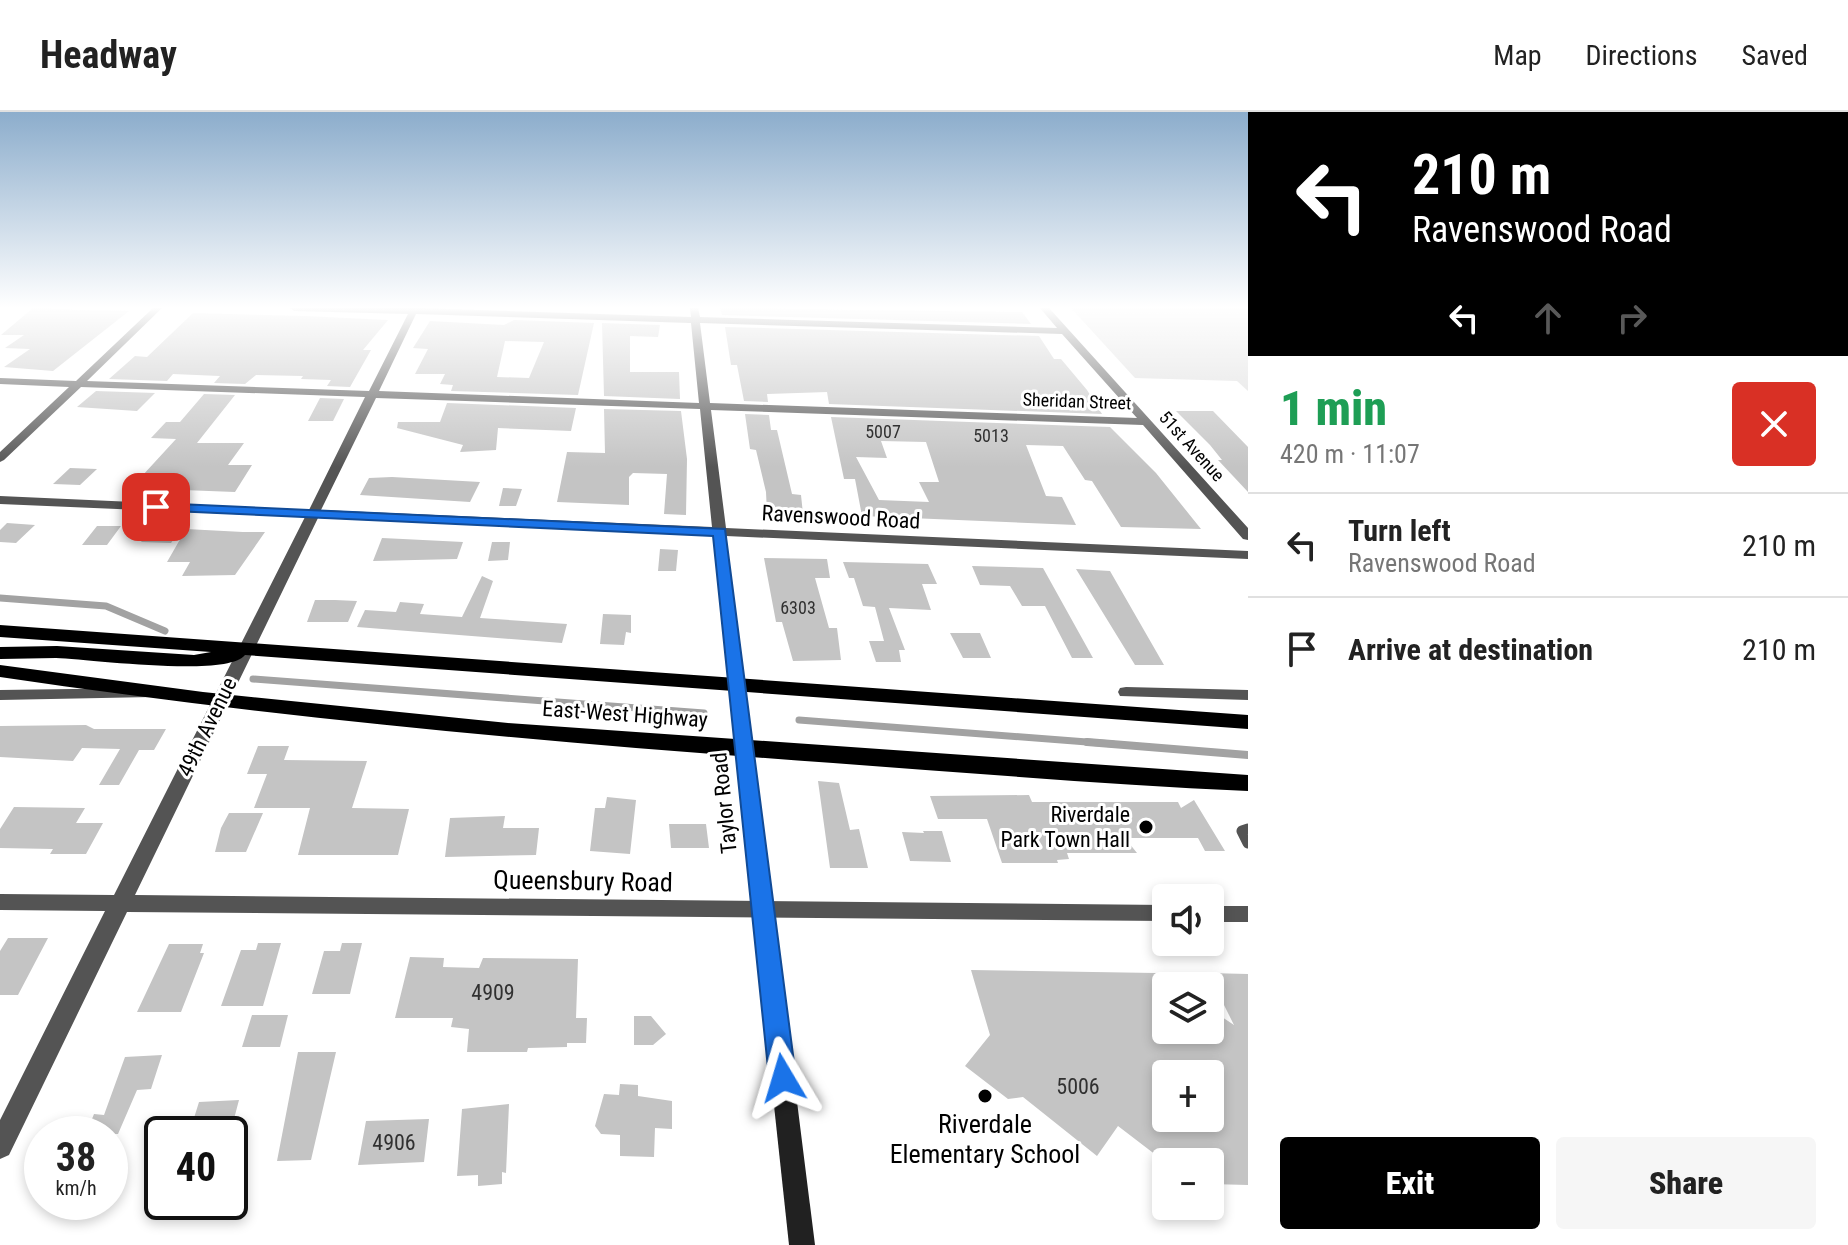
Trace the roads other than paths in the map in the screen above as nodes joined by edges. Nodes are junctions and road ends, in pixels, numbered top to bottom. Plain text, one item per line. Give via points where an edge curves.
1 (102, 361) edge
2 (389, 361) edge
3 (700, 361) edge
4 (1092, 361) edge
5 (0, 381) edge
6 (78, 384) junction
7 (372, 394) junction
8 (705, 406) junction
9 (1146, 422) junction
10 (0, 458) edge
11 (0, 500) edge
12 (313, 514) junction
13 (720, 532) junction
14 (1248, 536) edge
15 (1248, 555) edge
16 (0, 631) edge
17 (246, 649) junction
18 (0, 653) edge
19 (0, 671) edge
20 (737, 687) junction
21 (1126, 692) dead end
22 (153, 693) junction
23 (0, 695) edge
24 (1248, 695) edge
25 (219, 703) junction
26 (1248, 722) edge
27 (744, 749) junction
28 (1248, 783) edge
29 (1248, 829) edge
30 (1248, 843) edge
31 (0, 902) edge
32 (120, 903) junction
33 (763, 911) junction
34 (1152, 913) edge
35 (1224, 914) edge
36 (1248, 914) edge
37 (0, 1146) edge
38 (802, 1245) edge

1 - 6 street
2 - 7 street, 49th Avenue
3 - 8 street, Taylor Road
4 - 9 street, 51st Avenue
5 - 6 street, Sheridan Street
6 - 7 street, Sheridan Street
6 - 10 street
7 - 8 street, Sheridan Street
7 - 12 street, 49th Avenue
8 - 9 street, Sheridan Street
8 - 13 street, Taylor Road
9 - 14 street, 51st Avenue
11 - 12 street, Ravenswood Road
12 - 13 street, Ravenswood Road
12 - 17 street, 49th Avenue
13 - 15 street, Ravenswood Road
13 - 20 street, Taylor Road
16 - 17 main road, East-West Highway
17 - 18 main road via 229,658 194,661
17 - 20 main road, East-West Highway
17 - 25 street, 49th Avenue
19 - 22 main road, East-West Highway
20 - 26 main road, East-West Highway
20 - 27 street, Taylor Road
21 - 24 street
22 - 23 street
22 - 25 main road, East-West Highway
25 - 27 main road, East-West Highway
25 - 32 street, 49th Avenue
27 - 28 main road, East-West Highway
27 - 33 street, Taylor Road
29 - 30 lane via 1242,831
31 - 32 street, Queensbury Road
32 - 33 street, Queensbury Road
32 - 37 street, 49th Avenue
33 - 34 street, Queensbury Road
33 - 38 street, Taylor Road
35 - 36 street

